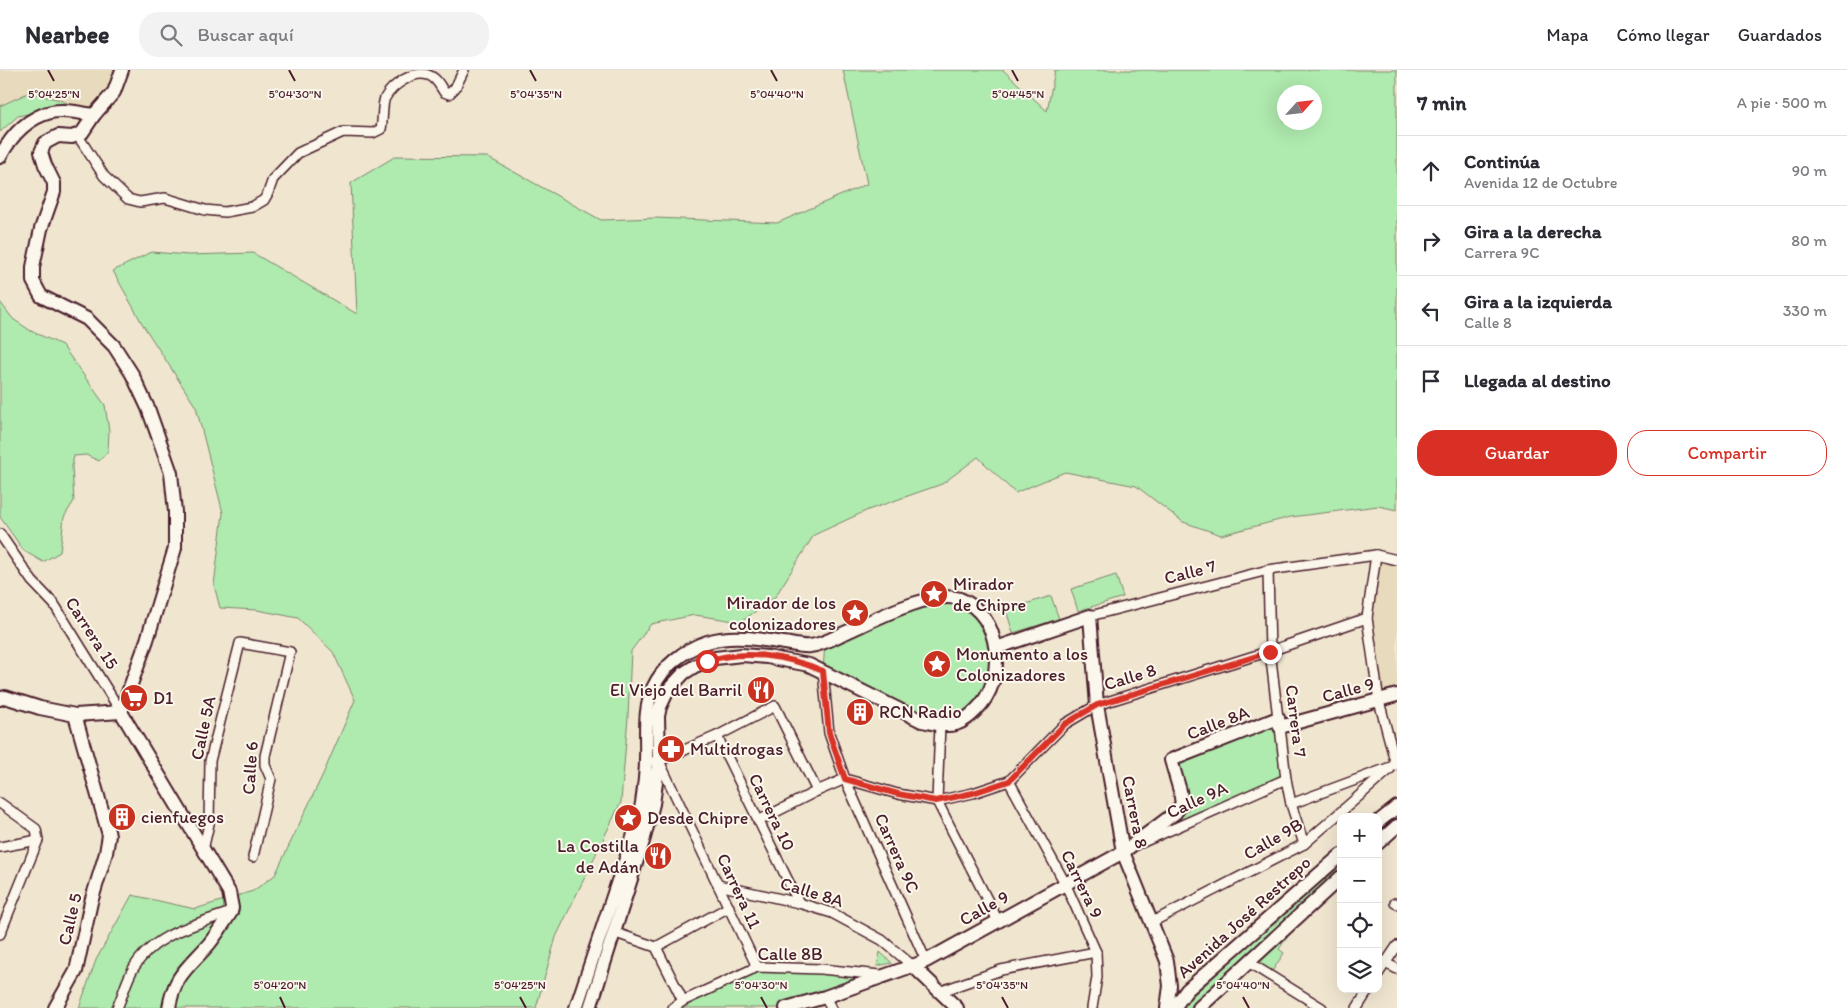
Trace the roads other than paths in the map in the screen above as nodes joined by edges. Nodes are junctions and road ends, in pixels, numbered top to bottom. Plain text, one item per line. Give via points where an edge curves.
1 (122, 70) edge
2 (464, 70) edge
3 (94, 115) junction
4 (78, 136) junction
5 (0, 157) edge
6 (0, 534) edge
7 (1376, 555) junction
8 (1397, 560) edge
9 (1268, 570) junction
10 (1090, 616) junction
11 (1367, 618) junction
12 (996, 648) junction
13 (290, 652) joint
14 (1270, 652) junction
15 (823, 671) junction
16 (1397, 695) edge
17 (0, 698) edge
18 (1379, 701) junction
19 (1097, 705) junction
20 (121, 712) junction
21 (75, 715) junction
22 (1279, 722) junction
23 (940, 724) junction
24 (717, 736) junction
25 (653, 761) junction
26 (1396, 764) edge
27 (1286, 778) junction
28 (845, 779) junction
29 (1009, 781) junction
30 (817, 790) junction
31 (936, 801) junction
32 (0, 803) edge
33 (1182, 804) joint
34 (1291, 804) junction
35 (1397, 807) edge
36 (1382, 819) edge
37 (758, 820) junction
38 (1397, 826) edge
39 (1382, 839) edge
40 (38, 840) junction
41 (1304, 844) junction
42 (2, 845) edge
43 (203, 850) junction
44 (1123, 852) junction
45 (253, 857) dead end
46 (1338, 858) edge
47 (1337, 881) edge
48 (1065, 883) junction
49 (718, 885) junction
50 (799, 903) junction
51 (729, 907) junction
52 (231, 912) junction
53 (998, 921) junction
54 (1152, 922) junction
55 (614, 932) junction
56 (0, 934) edge
57 (1397, 946) edge
58 (656, 947) junction
59 (1096, 952) junction
60 (926, 961) junction
61 (1382, 961) edge
62 (1248, 962) junction
63 (1382, 962) edge
64 (912, 966) junction
65 (757, 967) junction
66 (1397, 969) edge
67 (887, 976) junction
68 (939, 992) junction
69 (1366, 993) edge
70 (683, 1001) junction
71 (1213, 1002) edge
72 (828, 1003) edge
73 (1319, 1007) edge
74 (55, 1008) edge
75 (116, 1008) edge
76 (169, 1008) edge
77 (576, 1008) edge
78 (590, 1008) edge
79 (673, 1008) edge
80 (786, 1008) edge
81 (957, 1008) edge
82 (1092, 1008) edge
83 (1166, 1008) edge
84 (1174, 1008) edge
85 (1199, 1008) edge
86 (1357, 1008) edge

1 - 3 main road via 114,92
2 - 4 street via 450,94 444,92 437,80 428,74 413,74 384,98 381,129 373,133 343,132 298,153 273,179 264,200 252,207 225,212 205,210 164,198 140,202 128,199 104,176
3 - 4 main road
3 - 5 main road via 52,112 37,117 12,136
4 - 20 main road via 58,136 45,143 41,152 54,183 54,192 40,228 33,281 41,296 87,319 100,331 132,374 171,473 175,512 175,548
6 - 20 street, Carrera 15 via 32,581 54,604
7 - 8 street, Calle 7
7 - 9 street, Calle 7
7 - 11 street
9 - 10 street, Calle 7
9 - 14 street, Carrera 7
10 - 12 main road, Calle 7
10 - 19 main road, Carrera 8
11 - 14 street, Calle 8
11 - 18 street
12 - 23 main road via 995,677 981,705 962,722
12 - 25 main road via 978,612 958,598 947,597 915,603 809,646 724,638 708,642 679,657 659,676 645,718
13 - 43 street, Calle 5A via 240,643 210,761 209,824
13 - 45 street, Calle 6 via 265,756 271,779
14 - 19 street, Calle 8
14 - 22 street, Carrera 7
15 - 23 main road via 912,717
15 - 25 main road via 767,656 742,655 716,658 695,666 668,690 660,708
15 - 28 street, Carrera 9C via 829,733
16 - 18 main road, Calle 9
17 - 21 main road
18 - 22 main road, Calle 9
18 - 26 street
19 - 29 street, Calle 8 via 1065,724
19 - 44 main road, Carrera 8
20 - 21 main road
20 - 43 main road, Carrera 15
21 - 74 main road, Calle 5 via 109,835 76,971
22 - 27 street, Carrera 7
22 - 33 main road, Calle 8A via 1171,760
23 - 31 street
24 - 25 street
24 - 30 street via 775,706
24 - 37 street, Carrera 10
25 - 49 street, Carrera 11
25 - 55 main road via 654,804
25 - 77 main road via 634,835
26 - 34 street
26 - 41 street, Calle 9B
27 - 34 street, Carrera 7
27 - 44 street, Calle 9A
28 - 30 street
28 - 31 street, Calle 8
28 - 60 street, Carrera 9C
29 - 31 street, Calle 8
29 - 48 street, Carrera 9
30 - 37 street
31 - 53 street
32 - 40 street via 36,829
33 - 44 main road, Calle 9 via 1175,813
34 - 41 street, Carrera 7
35 - 36 main road
37 - 50 street, Carrera 10
38 - 39 main road
40 - 42 street
40 - 56 street
41 - 54 street, Calle 9B
43 - 52 main road, Carrera 15 via 229,892
44 - 48 main road, Calle 9
44 - 54 main road, Carrera 8
46 - 84 main road, Avenida José Restrepo via 1188,990
47 - 62 main road, Avenida José Restrepo
48 - 53 main road, Calle 9
48 - 59 street, Carrera 9
49 - 50 street, Calle 8A
49 - 51 street, Carrera 11
50 - 64 street, Calle 8A via 832,913 882,940
51 - 58 street
51 - 65 street, Carrera 11
52 - 75 street via 186,928 160,941 142,955 131,971
52 - 76 main road via 210,942 181,973
53 - 60 main road, Calle 9
54 - 83 main road, Carrera 8 via 1167,961 1170,986
55 - 58 street
55 - 78 main road
57 - 61 street
58 - 70 street
59 - 68 street via 1001,970
59 - 82 street, Carrera 9 via 1097,977
60 - 64 main road, Calle 9
62 - 71 main road, Avenida José Restrepo
62 - 73 street
63 - 66 street
64 - 67 main road, Calle 9
64 - 68 main road
65 - 67 street, Calle 8B
65 - 70 street, Calle 8B
67 - 72 main road, Calle 9
68 - 81 main road
69 - 86 street
70 - 79 street, Calle 8B
71 - 85 main road, Avenida José Restrepo
72 - 80 main road, Calle 9

